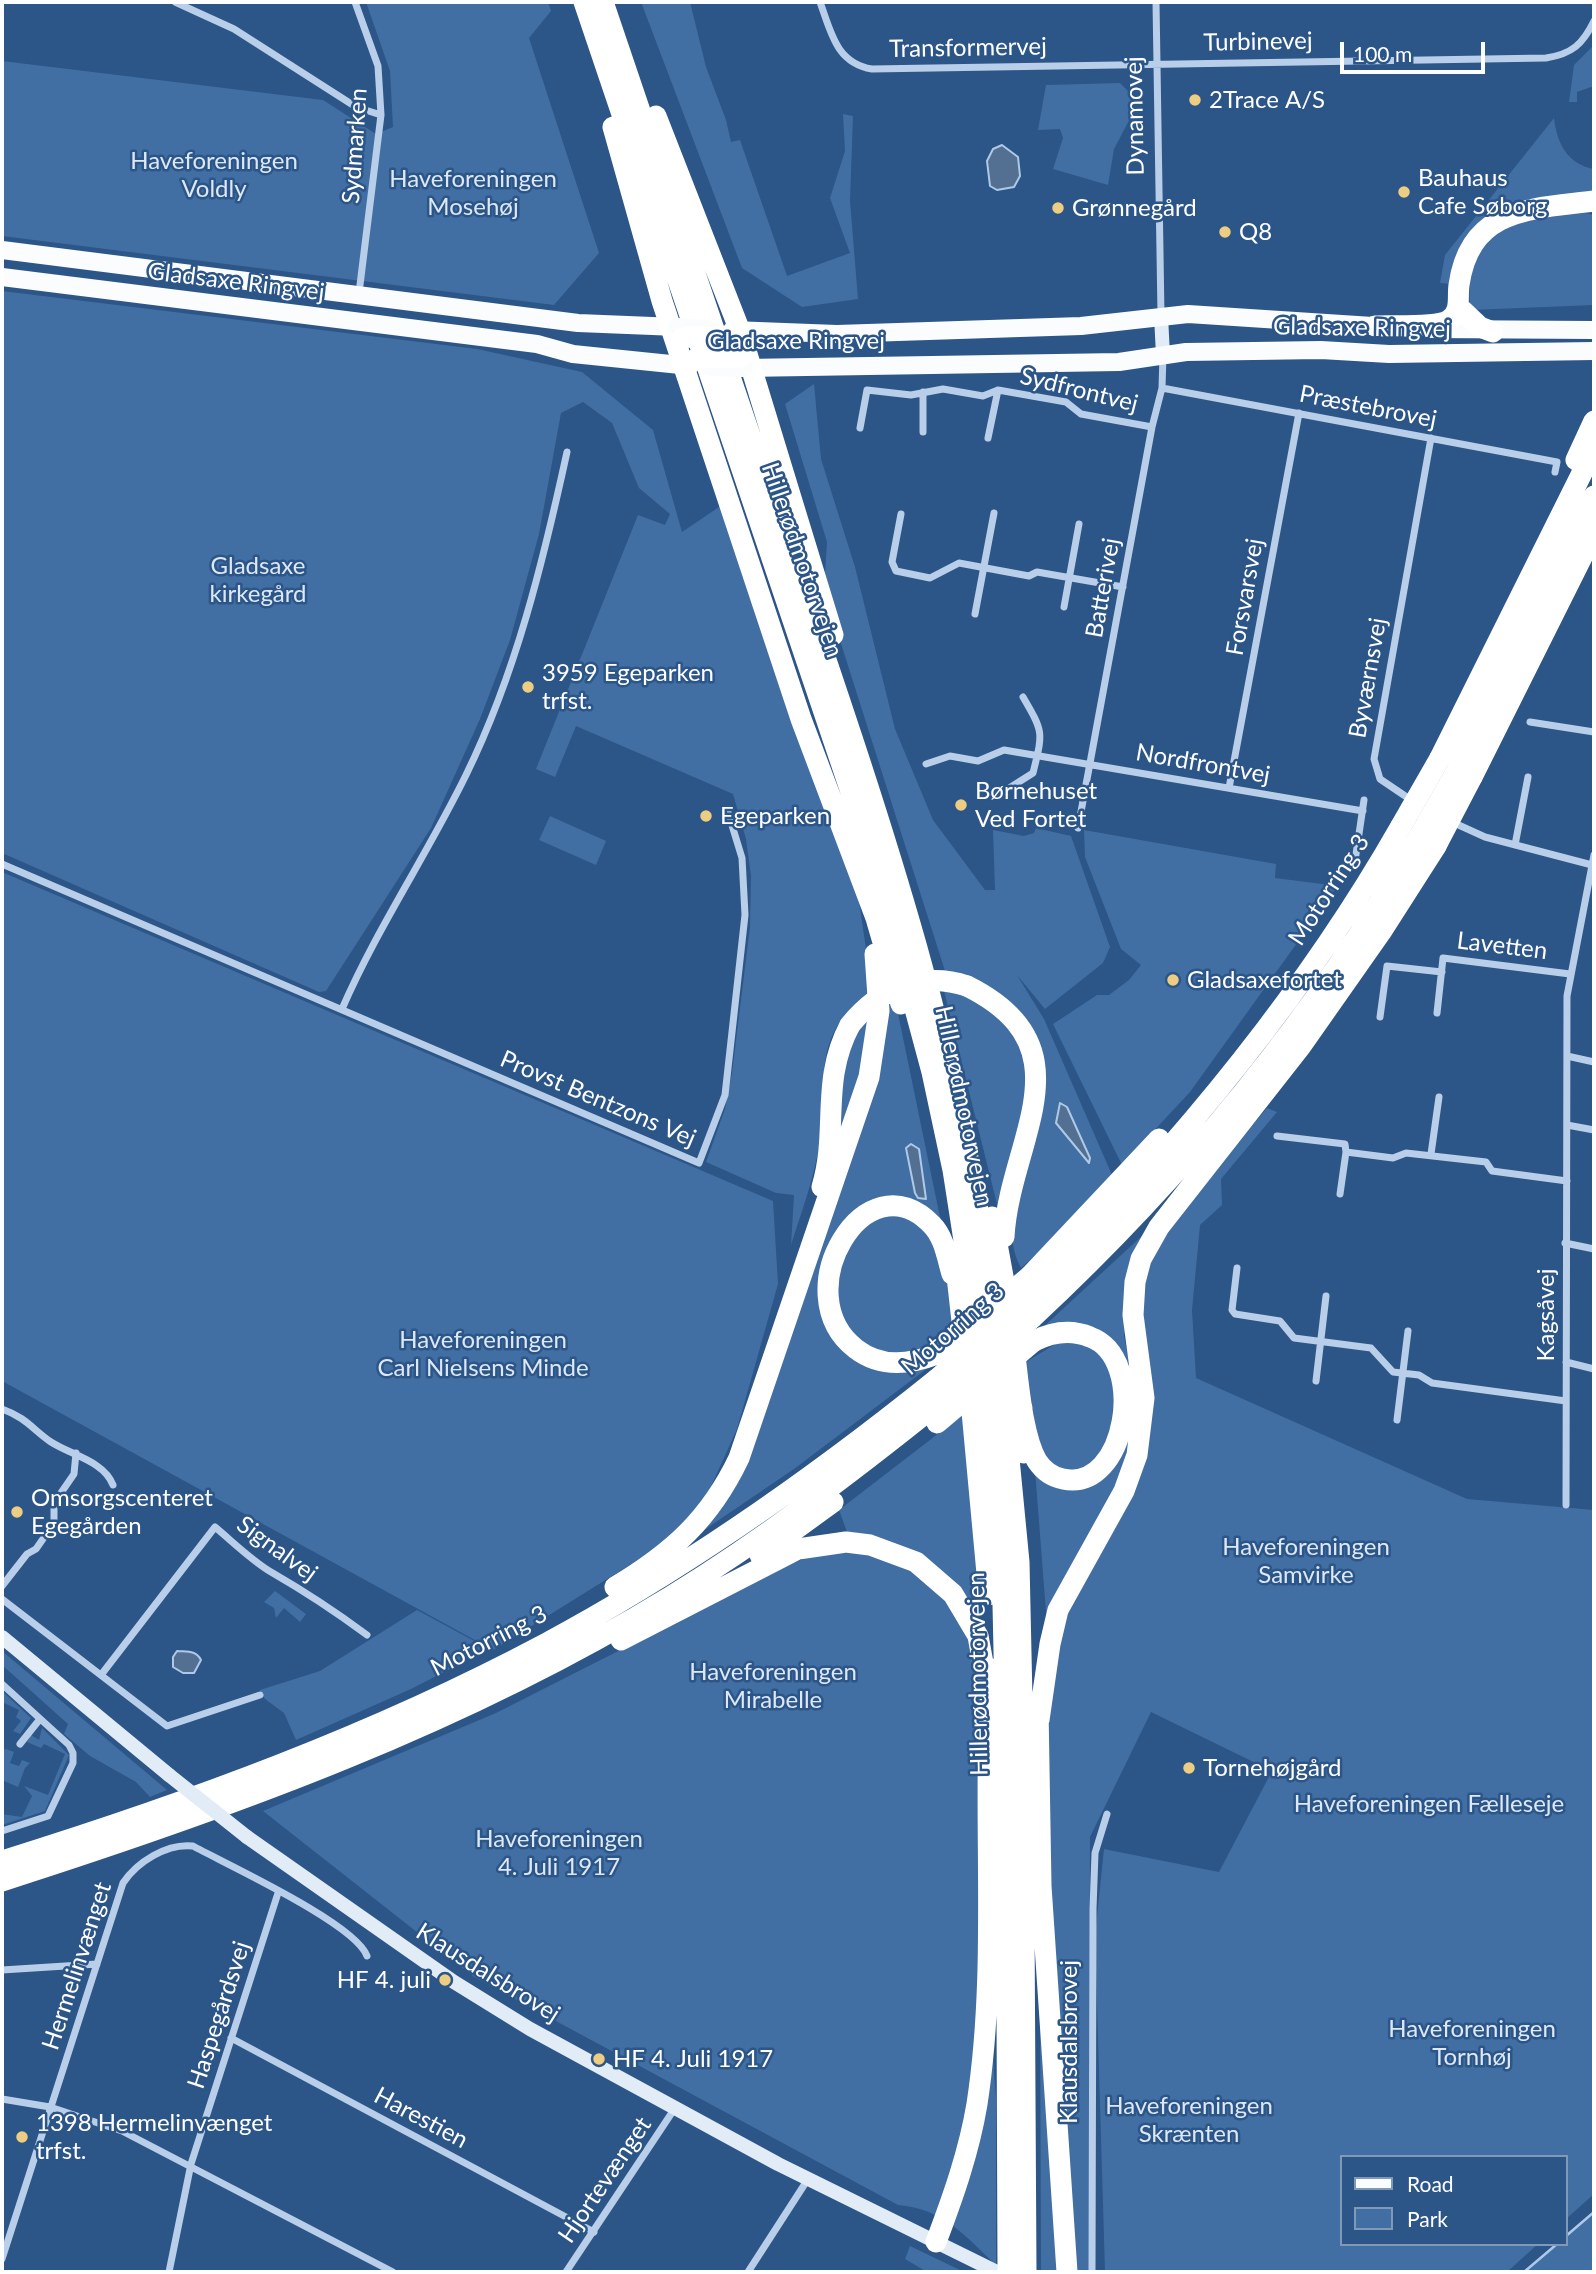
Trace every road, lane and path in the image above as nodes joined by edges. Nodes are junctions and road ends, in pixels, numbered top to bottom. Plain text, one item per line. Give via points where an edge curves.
1 (175, 2) edge
2 (355, 2) edge
3 (574, 2) edge
4 (584, 2) edge
5 (605, 2) edge
6 (820, 2) edge
7 (1156, 2) edge
8 (1594, 21) edge
9 (1157, 63) junction
10 (381, 115) junction
11 (1588, 204) edge
12 (2, 250) edge
13 (2, 277) edge
14 (359, 297) junction
15 (1459, 307) junction
16 (1161, 316) junction
17 (1375, 326) junction
18 (1594, 330) edge
19 (735, 332) junction
20 (1493, 332) junction
21 (676, 334) junction
22 (1594, 351) edge
23 (1163, 355) junction
24 (746, 361) junction
25 (687, 364) junction
26 (1162, 387) junction
27 (998, 390) junction
28 (923, 392) junction
29 (1299, 413) junction
30 (1594, 421) edge
31 (1152, 427) junction
32 (860, 428) dead end
33 (923, 432) dead end
34 (988, 438) dead end
35 (1431, 438) junction
36 (1594, 449) edge
37 (567, 452) dead end
38 (1555, 472) dead end
39 (1594, 496) edge
40 (994, 513) dead end
41 (901, 514) dead end
42 (1079, 524) dead end
43 (1594, 533) edge
44 (767, 541) junction
45 (1594, 550) edge
46 (984, 568) junction
47 (1069, 577) junction
48 (1529, 580) junction
49 (1123, 587) junction
50 (1064, 607) dead end
51 (975, 614) dead end
52 (1542, 638) junction
53 (1023, 697) dead end
54 (1530, 722) dead end
55 (1594, 732) edge
56 (1037, 756) junction
57 (926, 764) dead end
58 (1091, 765) junction
59 (821, 767) junction
60 (1457, 768) junction
61 (1528, 778) dead end
62 (1230, 788) junction
63 (1003, 792) dead end
64 (1364, 800) dead end
65 (1418, 804) dead end
66 (727, 809) dead end
67 (1429, 810) dead end
68 (1363, 811) junction
69 (1078, 828) dead end
70 (1419, 836) junction
71 (1515, 845) junction
72 (1594, 855) edge
73 (1355, 861) dead end
74 (2, 864) edge
75 (1592, 865) junction
76 (899, 876) junction
77 (861, 883) junction
78 (1442, 972) junction
79 (1570, 974) junction
80 (342, 1009) junction
81 (1437, 1013) dead end
82 (1380, 1017) dead end
83 (1567, 1056) junction
84 (1594, 1062) edge
85 (950, 1071) junction
86 (1439, 1097) dead end
87 (1567, 1125) junction
88 (1594, 1130) edge
89 (1277, 1136) dead end
90 (1227, 1140) junction
91 (1346, 1152) junction
92 (1431, 1154) junction
93 (1567, 1181) junction
94 (1340, 1194) dead end
95 (1565, 1243) junction
96 (1594, 1249) edge
97 (1003, 1260) junction
98 (1237, 1268) dead end
99 (1086, 1269) junction
100 (1030, 1285) junction
101 (958, 1293) junction
102 (1326, 1296) dead end
103 (781, 1329) junction
104 (1408, 1331) dead end
105 (1321, 1341) junction
106 (1566, 1362) junction
107 (1594, 1369) edge
108 (1403, 1373) junction
109 (1316, 1381) dead end
110 (1566, 1401) junction
111 (1022, 1408) junction
112 (2, 1409) edge
113 (937, 1413) junction
114 (1397, 1420) dead end
115 (76, 1454) junction
116 (113, 1485) dead end
117 (1566, 1505) dead end
118 (2, 1586) edge
119 (2, 1599) edge
120 (680, 1609) junction
121 (367, 1635) dead end
122 (2, 1637) edge
123 (101, 1675) junction
124 (2, 1684) edge
125 (503, 1688) junction
126 (260, 1695) dead end
127 (990, 1702) junction
128 (416, 1707) junction
129 (40, 1719) junction
130 (1039, 1720) junction
131 (20, 1744) dead end
132 (1107, 1814) dead end
133 (2, 1831) edge
134 (2, 1861) edge
135 (2, 1881) edge
136 (1041, 1886) junction
137 (990, 1887) junction
138 (278, 1893) junction
139 (367, 1956) dead end
140 (97, 1964) junction
141 (2, 1970) edge
142 (231, 2038) junction
143 (1007, 2057) junction
144 (1024, 2092) junction
145 (2, 2099) edge
146 (50, 2107) junction
147 (675, 2108) junction
148 (191, 2164) junction
149 (809, 2178) junction
150 (2, 2224) edge
151 (12, 2227) junction
152 (594, 2232) junction
153 (936, 2242) junction
154 (2, 2259) edge
155 (1020, 2260) edge
156 (169, 2272) edge
157 (393, 2272) edge
158 (566, 2272) edge
159 (748, 2272) edge
160 (997, 2272) edge
161 (1008, 2272) edge
162 (1067, 2272) edge
163 (1092, 2272) edge

1 - 10 street via 234,29 356,107
2 - 10 street, Sydmarken via 378,66
3 - 21 highway
4 - 44 highway, Hillerødmotorvejen
5 - 19 highway via 622,29
5 - 76 highway, Hillerødmotorvejen
6 - 9 street, Transformervej via 841,53 863,67
7 - 9 street, Dynamovej
8 - 9 street, Turbinevej via 1577,47 1563,56 1546,58
9 - 16 street, Dynamovej
10 - 14 street, Sydmarken
11 - 15 highway via 1518,211 1495,221 1467,255 1458,289
12 - 14 main road, Gladsaxe Ringvej
13 - 25 main road, Gladsaxe Ringvej via 537,344 573,354
14 - 21 main road, Gladsaxe Ringvej
15 - 17 highway via 1441,324
15 - 20 highway via 1480,327
16 - 17 main road, Gladsaxe Ringvej via 1263,317
16 - 19 main road, Gladsaxe Ringvej via 1081,326 837,334
16 - 23 street, Dynamovej
17 - 20 main road, Gladsaxe Ringvej
18 - 20 main road, Gladsaxe Ringvej
19 - 21 highway, bridge via 727,337
19 - 24 highway
21 - 25 highway
22 - 23 main road, Gladsaxe Ringvej via 1389,354 1321,350
23 - 24 main road, Gladsaxe Ringvej via 1119,362
23 - 26 street, Batterivej
24 - 25 highway, bridge via 699,358
24 - 76 highway via 892,825
25 - 59 highway via 801,719
26 - 29 street, Præstebrovej
26 - 31 street, Batterivej
27 - 28 street, Sydfrontvej via 983,396 943,389
27 - 31 street, Sydfrontvej via 1066,402 1081,414
27 - 34 street, Sydfrontvej
28 - 32 street, Sydfrontvej via 867,390
28 - 33 street
29 - 35 street, Præstebrovej
29 - 62 street, Forsvarsvej
30 - 48 highway via 1554,509
31 - 49 street, Batterivej
35 - 38 street, Præstebrovej via 1557,462
35 - 65 street, Byværnsvej via 1374,759 1387,787
36 - 48 highway, Motorring 3
37 - 80 street via 528,612 478,747 366,954
39 - 60 highway, Motorring 3
40 - 46 street
41 - 46 street via 892,562 897,571 930,579 959,564
42 - 47 street
43 - 52 highway
44 - 59 highway via 775,600
44 - 143 highway, Hillerødmotorvejen via 906,965 965,1238 989,1413 1002,1558
45 - 52 highway
46 - 47 street
46 - 51 street
47 - 49 street
47 - 50 street
48 - 60 highway, Motorring 3
49 - 58 street, Batterivej
52 - 60 highway
53 - 56 street via 1041,728
54 - 55 street
56 - 57 street, Nordfrontvej via 1004,750 978,761 950,756
56 - 58 street, Nordfrontvej
56 - 63 street via 1033,773
58 - 62 street, Nordfrontvej
58 - 69 street, Batterivej
59 - 77 highway
60 - 70 highway, Motorring 3, bridge
60 - 70 highway, bridge
61 - 71 street
62 - 68 street, Nordfrontvej
64 - 68 street
66 - 80 street, Provst Bentzons Vej via 742,858 745,915 724,1095 699,1163
67 - 71 street via 1461,827
68 - 73 street
70 - 90 highway via 1381,932 1301,1046
70 - 99 highway, Motorring 3 via 1312,1003 1264,1067
70 - 100 highway, Motorring 3 via 1260,1039 1177,1120
71 - 75 street
72 - 75 street, Kagsåvej
74 - 80 street, Provst Bentzons Vej
75 - 79 street, Kagsåvej
76 - 85 highway, Hillerødmotorvejen
77 - 101 highway via 876,918 911,1039 941,1180
77 - 103 highway via 878,980 876,1045 858,1115
78 - 79 street, Lavetten via 1443,958
78 - 81 street, Lavetten
78 - 82 street, Lavetten via 1387,965
79 - 83 street, Kagsåvej
83 - 84 street
83 - 87 street, Kagsåvej
85 - 97 highway via 981,1163
85 - 144 highway, Hillerødmotorvejen via 992,1295 1013,1484 1023,1745
86 - 92 street
87 - 88 street
87 - 93 street, Kagsåvej
89 - 91 street via 1345,1144
90 - 99 highway via 1138,1229
90 - 130 highway via 1159,1227 1141,1259 1133,1315 1144,1398 1137,1455 1124,1491 1058,1610
91 - 92 street via 1392,1158 1406,1153
91 - 94 street
92 - 93 street via 1486,1162 1492,1171
93 - 95 street, Kagsåvej
95 - 96 street
95 - 106 street, Kagsåvej
97 - 103 highway, bridge via 1008,1198 1035,1104 1037,1071 1032,1052 1017,1024 988,996 943,981 906,984 877,999 850,1025 837,1052 823,1181
97 - 111 highway
98 - 105 street via 1235,1314 1280,1321 1294,1338
99 - 113 highway, Motorring 3, bridge
100 - 101 highway, bridge via 937,1354 905,1364 874,1359 849,1344 829,1310 836,1249 849,1227 887,1207 910,1211 933,1225
100 - 128 highway, Motorring 3, bridge via 937,1379 842,1456 749,1521 544,1644
101 - 127 highway via 987,1569
102 - 105 street
103 - 128 highway via 738,1458 715,1502 687,1536 643,1570
104 - 108 street
105 - 108 street via 1371,1348 1393,1372
105 - 109 street
106 - 107 street
106 - 110 street, Kagsåvej
108 - 110 street via 1432,1383
108 - 114 street
110 - 117 street, Kagsåvej
111 - 113 highway, bridge via 1033,1452 1049,1474 1072,1480 1086,1477 1104,1466 1121,1421 1122,1376 1114,1354 1080,1333 1054,1333 1034,1341
111 - 130 highway
112 - 115 street
113 - 120 highway via 802,1527
113 - 125 highway, Motorring 3 via 669,1597
115 - 116 street
115 - 118 street via 75,1474 54,1503 54,1523
119 - 123 street
120 - 125 highway via 579,1661
120 - 127 highway via 797,1549 846,1542 894,1552 936,1577 967,1614 978,1636
121 - 123 street, Signalvej via 270,1571 215,1527
122 - 147 street, Klausdalsbrovej, bridge via 247,1836 477,1997
123 - 126 street via 167,1726
124 - 129 street
125 - 135 highway, Motorring 3 via 281,1786
127 - 137 highway
128 - 134 highway, Motorring 3 via 137,1818
129 - 131 street
129 - 133 street via 69,1745 73,1763 48,1816
130 - 136 highway
132 - 163 street, Klausdalsbrovej via 1095,1853 1093,1909
136 - 144 highway via 1034,2054
136 - 162 highway
137 - 143 highway via 997,2020
137 - 153 highway via 984,2046 976,2106 957,2186
138 - 139 street, Hermelinvænget via 353,1937 364,1946
138 - 140 street, Hermelinvænget via 193,1846 144,1860 122,1883
138 - 142 street, Haspegårdsvej
140 - 141 street
140 - 146 street, Hermelinvænget
142 - 148 street, Haspegårdsvej
142 - 152 street, Harestien
143 - 155 highway, Hillerødmotorvejen
144 - 155 highway, Hillerødmotorvejen
145 - 146 street
146 - 148 street via 122,2131
146 - 151 street, Hermelinvænget
147 - 149 street, Klausdalsbrovej
147 - 152 street, Hjortevænget
148 - 156 street, Haspegårdsvej
148 - 157 street
149 - 153 street, Klausdalsbrovej
149 - 159 street
150 - 151 street
151 - 154 street, Hermelinvænget
152 - 158 street, Hjortevænget
153 - 160 street, Klausdalsbrovej
155 - 161 highway, Hillerødmotorvejen

